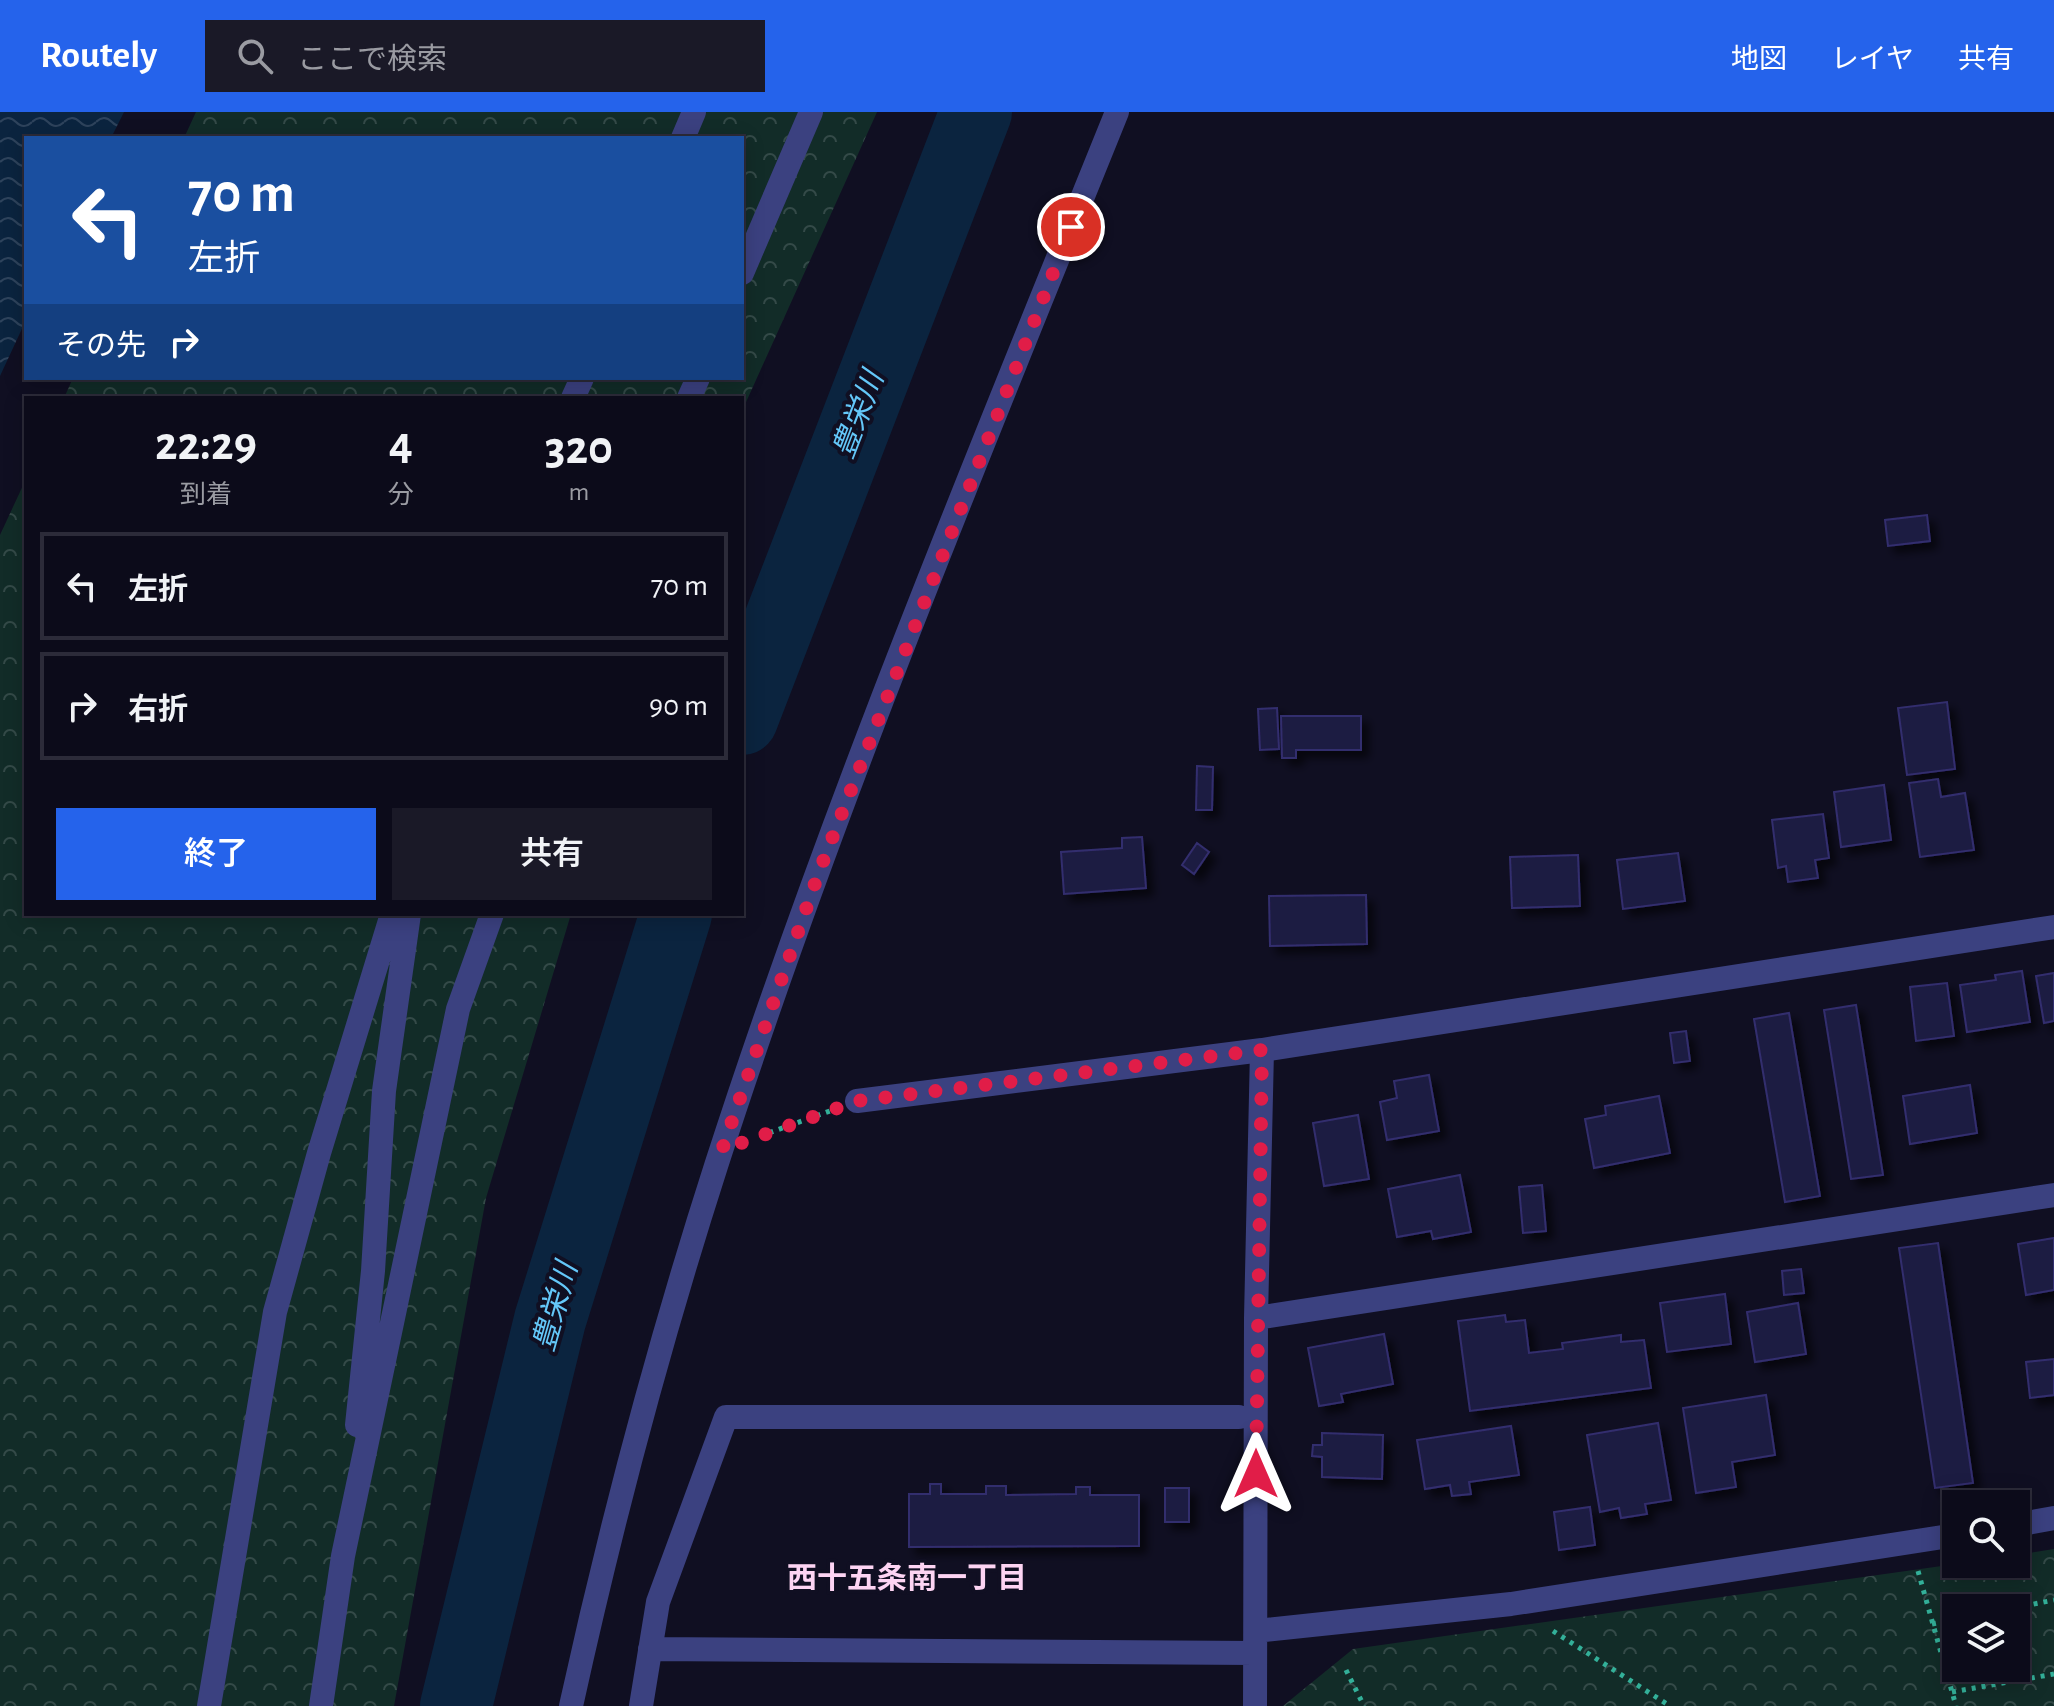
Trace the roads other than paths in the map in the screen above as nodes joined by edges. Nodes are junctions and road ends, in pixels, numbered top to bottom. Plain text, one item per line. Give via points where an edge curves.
1 (694, 112) edge
2 (811, 112) edge
3 (1117, 112) edge
4 (684, 136) edge
5 (744, 268) edge
6 (391, 916) edge
7 (409, 916) edge
8 (491, 916) edge
9 (2054, 927) edge
10 (1262, 1050) junction
11 (857, 1101) road end
12 (2054, 1195) edge
13 (1256, 1318) junction
14 (1239, 1417) dead end
15 (2054, 1518) edge
16 (2030, 1522) edge
17 (1942, 1537) edge
18 (343, 1556) junction
19 (1256, 1642) junction
20 (650, 1649) junction
21 (209, 1706) edge
22 (321, 1706) edge
23 (571, 1706) edge
24 (641, 1706) edge
25 (1255, 1706) edge

1 - 4 street
2 - 5 street
3 - 23 street via 819,872 722,1150 660,1351
6 - 21 street via 275,1312
7 - 18 street via 384,1091 373,1271
8 - 18 street via 458,1009
9 - 10 street
10 - 11 street
10 - 13 street
12 - 13 street
13 - 19 street
14 - 20 street via 726,1417 658,1602
15 - 16 street
17 - 19 street
18 - 22 street
19 - 20 street
19 - 25 street
20 - 24 street

